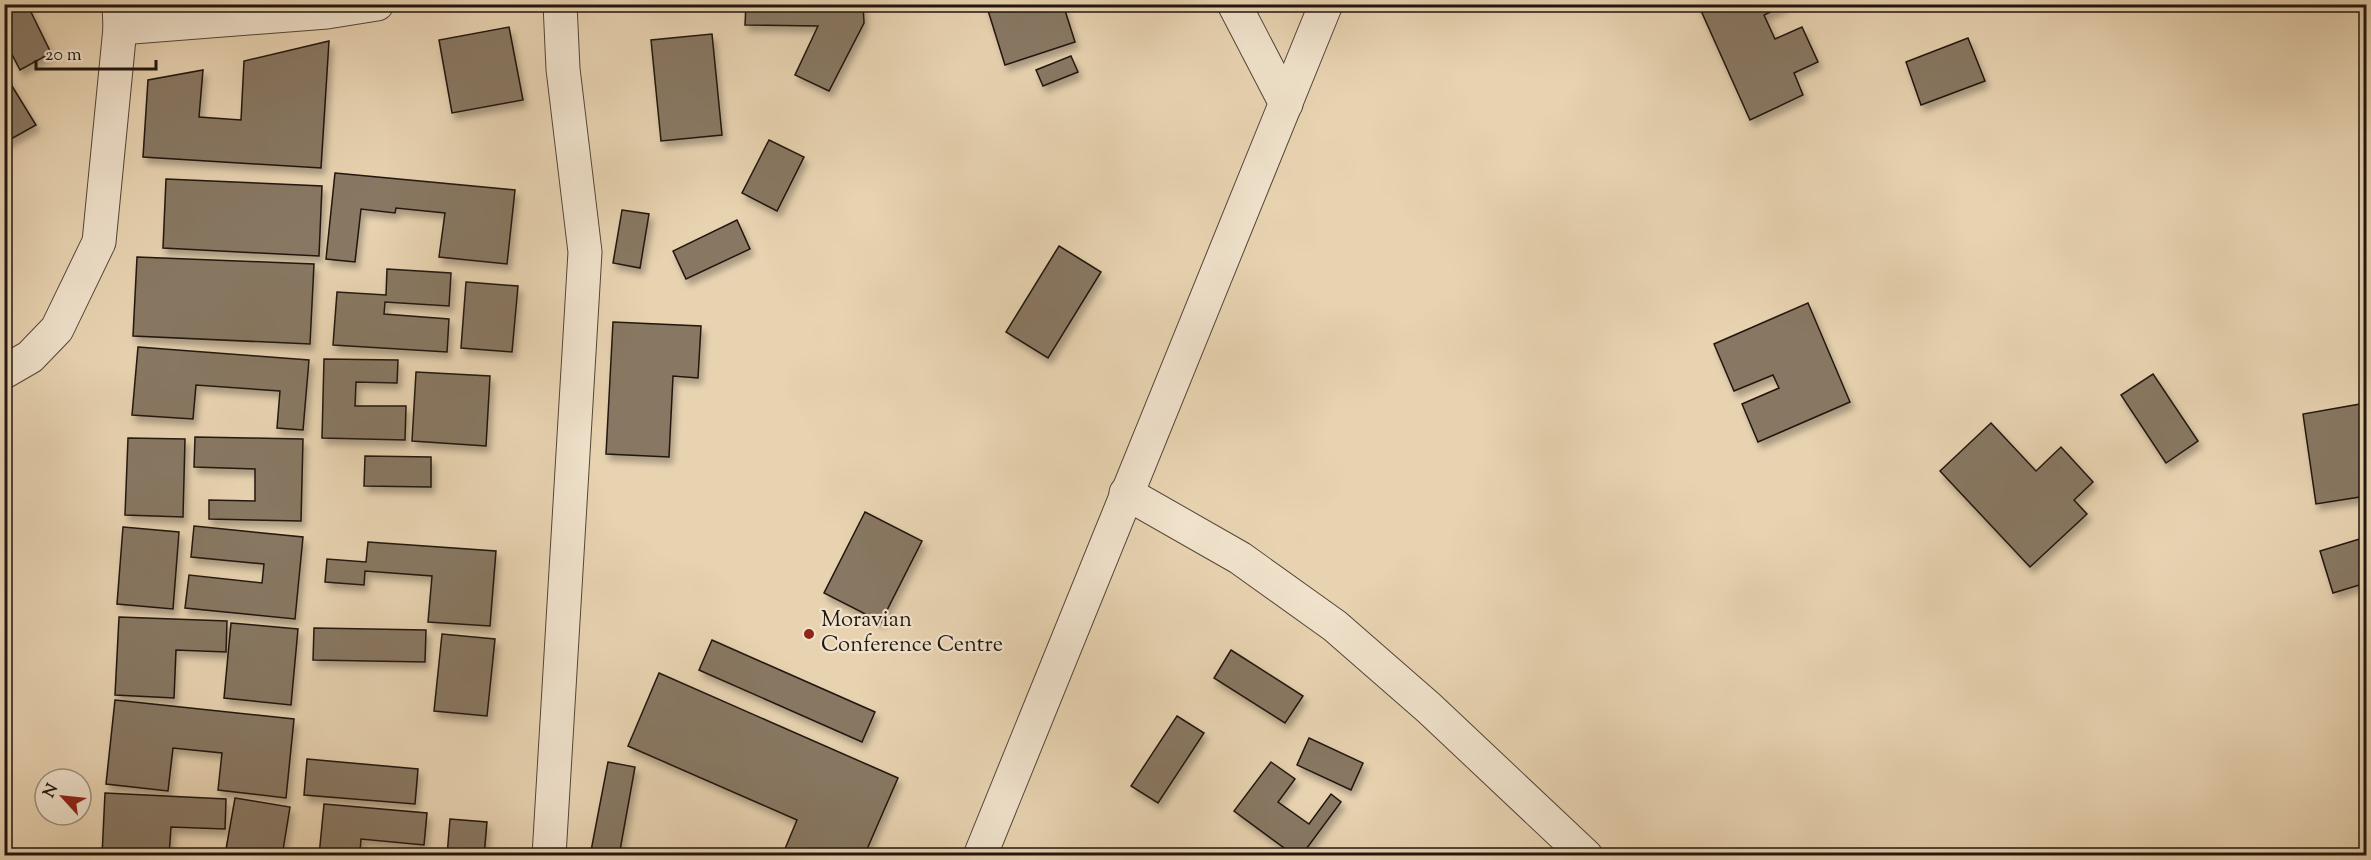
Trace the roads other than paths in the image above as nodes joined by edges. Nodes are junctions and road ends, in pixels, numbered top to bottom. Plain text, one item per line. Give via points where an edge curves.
1 (377, 4) edge
2 (560, 4) edge
3 (1234, 4) edge
4 (1326, 4) edge
5 (119, 16) edge
6 (1286, 104) junction
7 (4, 372) edge
8 (1126, 493) junction
9 (549, 855) edge
10 (980, 855) edge
11 (1586, 855) edge

1 - 5 street via 327,12
2 - 9 street via 563,69 585,252
3 - 6 street
4 - 6 street
5 - 7 street via 99,242 57,329 30,357
6 - 8 street
8 - 10 street
8 - 11 street via 1240,558 1335,626 1430,708

